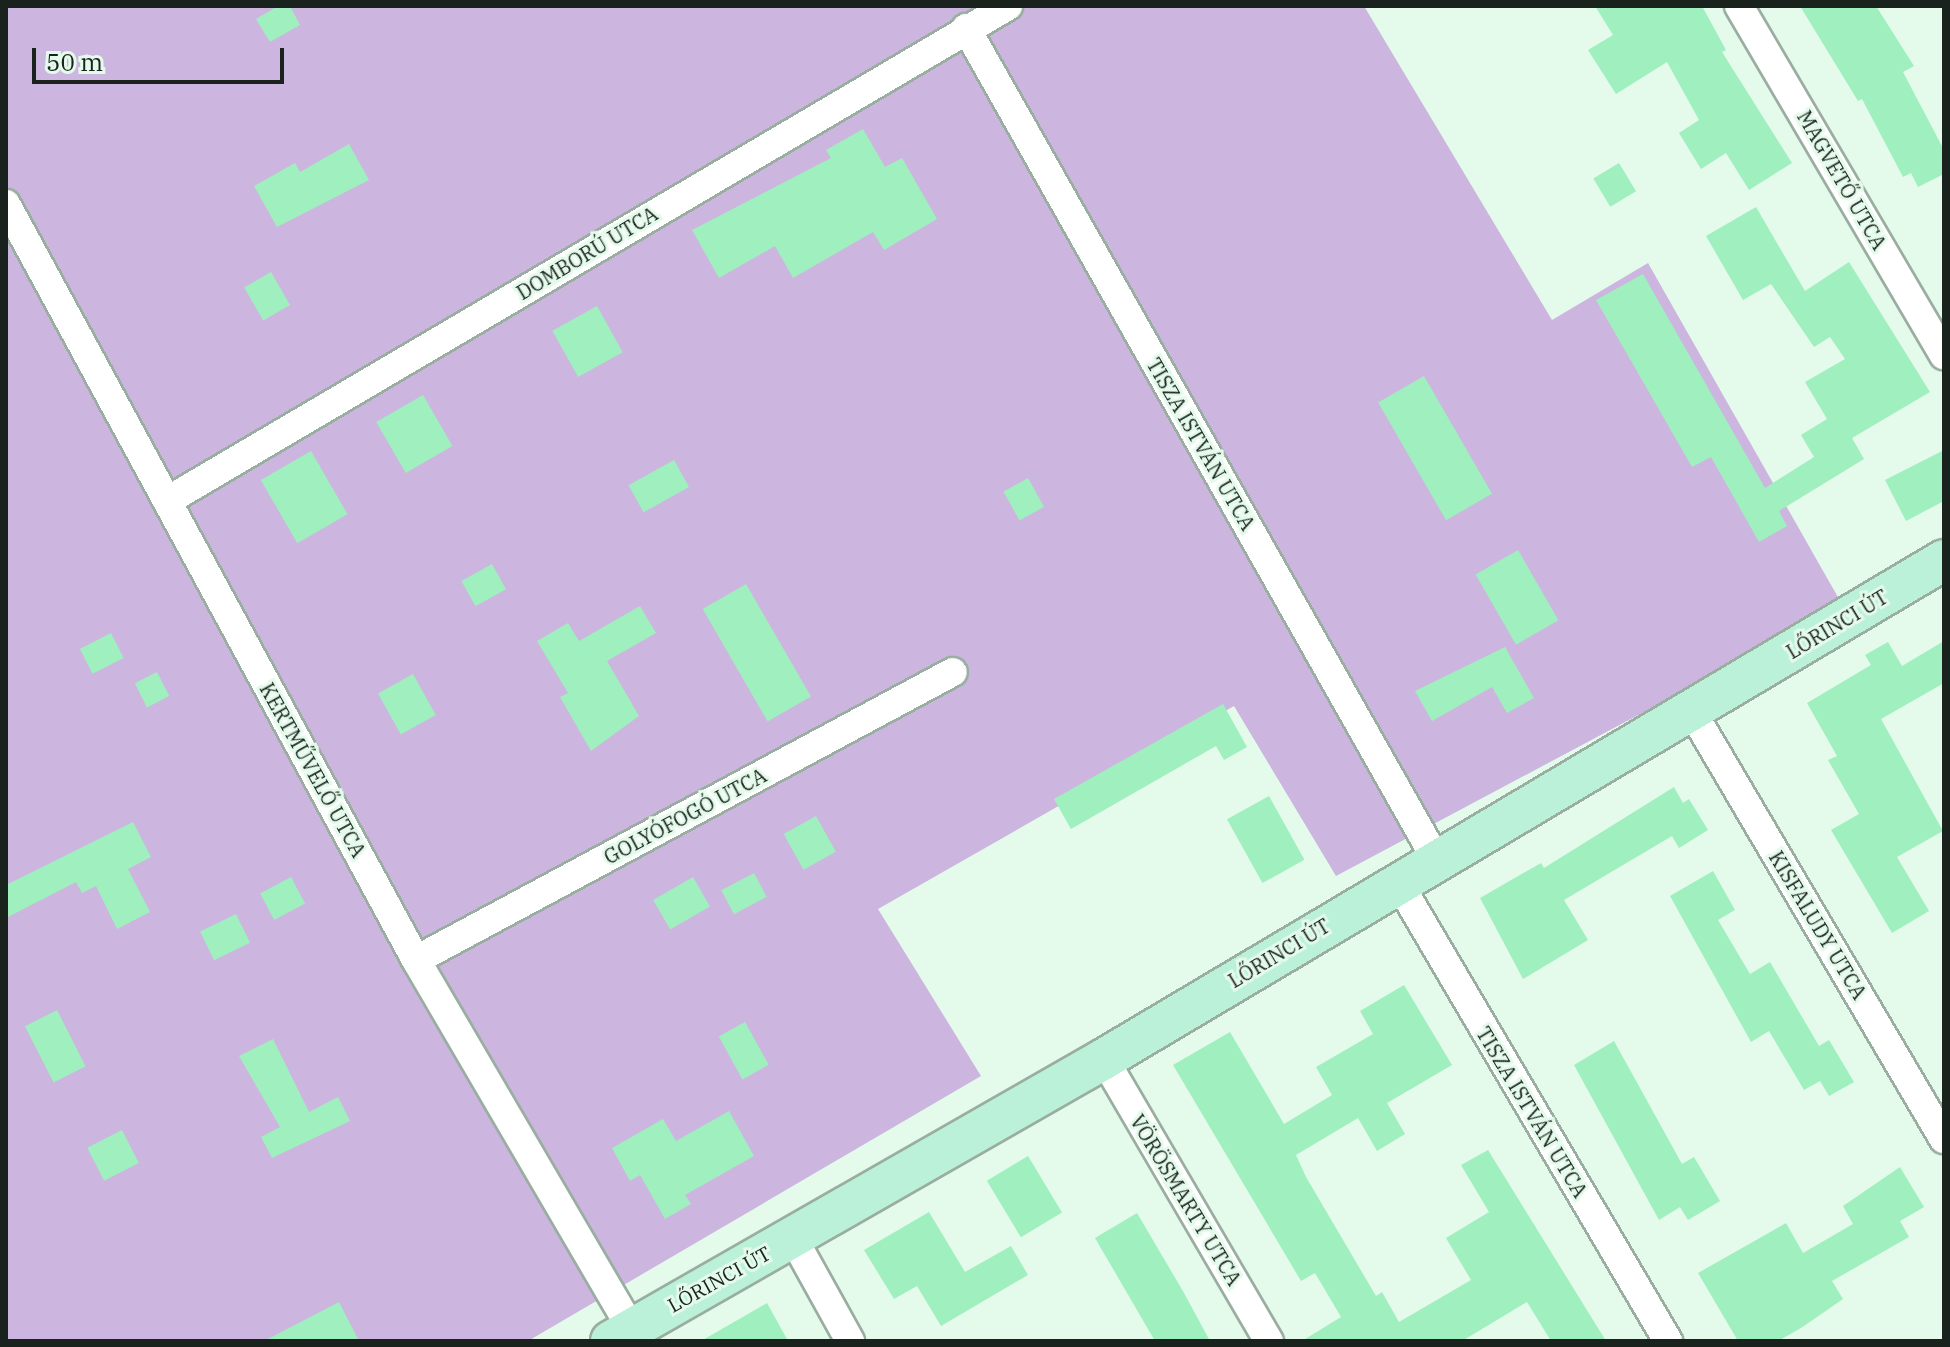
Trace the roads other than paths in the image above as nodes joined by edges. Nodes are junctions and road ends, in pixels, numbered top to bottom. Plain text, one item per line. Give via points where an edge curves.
1 (1008, 6) edge
2 (1739, 6) edge
3 (966, 28) junction
4 (6, 204) edge
5 (1944, 355) edge
6 (167, 501) junction
7 (1944, 560) edge
8 (953, 672) dead end
9 (1691, 710) junction
10 (1436, 859) junction
11 (1398, 882) junction
12 (416, 960) junction
13 (1104, 1059) junction
14 (1944, 1139) edge
15 (793, 1238) junction
16 (628, 1337) edge
17 (850, 1341) edge
18 (1269, 1341) edge
19 (1668, 1341) edge

1 - 3 street, DOMBORÚ UTCA
2 - 5 street, MAGVETŐ UTCA
3 - 6 street, DOMBORÚ UTCA
3 - 10 street, TISZA ISTVÁN UTCA
4 - 6 street, KERTMŰVELŐ UTCA
6 - 12 street, KERTMŰVELŐ UTCA
7 - 9 street, LŐRINCI ÚT
8 - 12 street, GOLYÓFOGÓ UTCA
9 - 10 street, LŐRINCI ÚT
9 - 14 street, KISFALUDY UTCA
10 - 11 street, LŐRINCI ÚT
11 - 13 street, LŐRINCI ÚT
11 - 19 street, TISZA ISTVÁN UTCA
12 - 16 street, KERTMŰVELŐ UTCA
13 - 15 street, LŐRINCI ÚT
13 - 18 street, VÖRÖSMARTY UTCA
15 - 16 street, LŐRINCI ÚT
15 - 17 street

